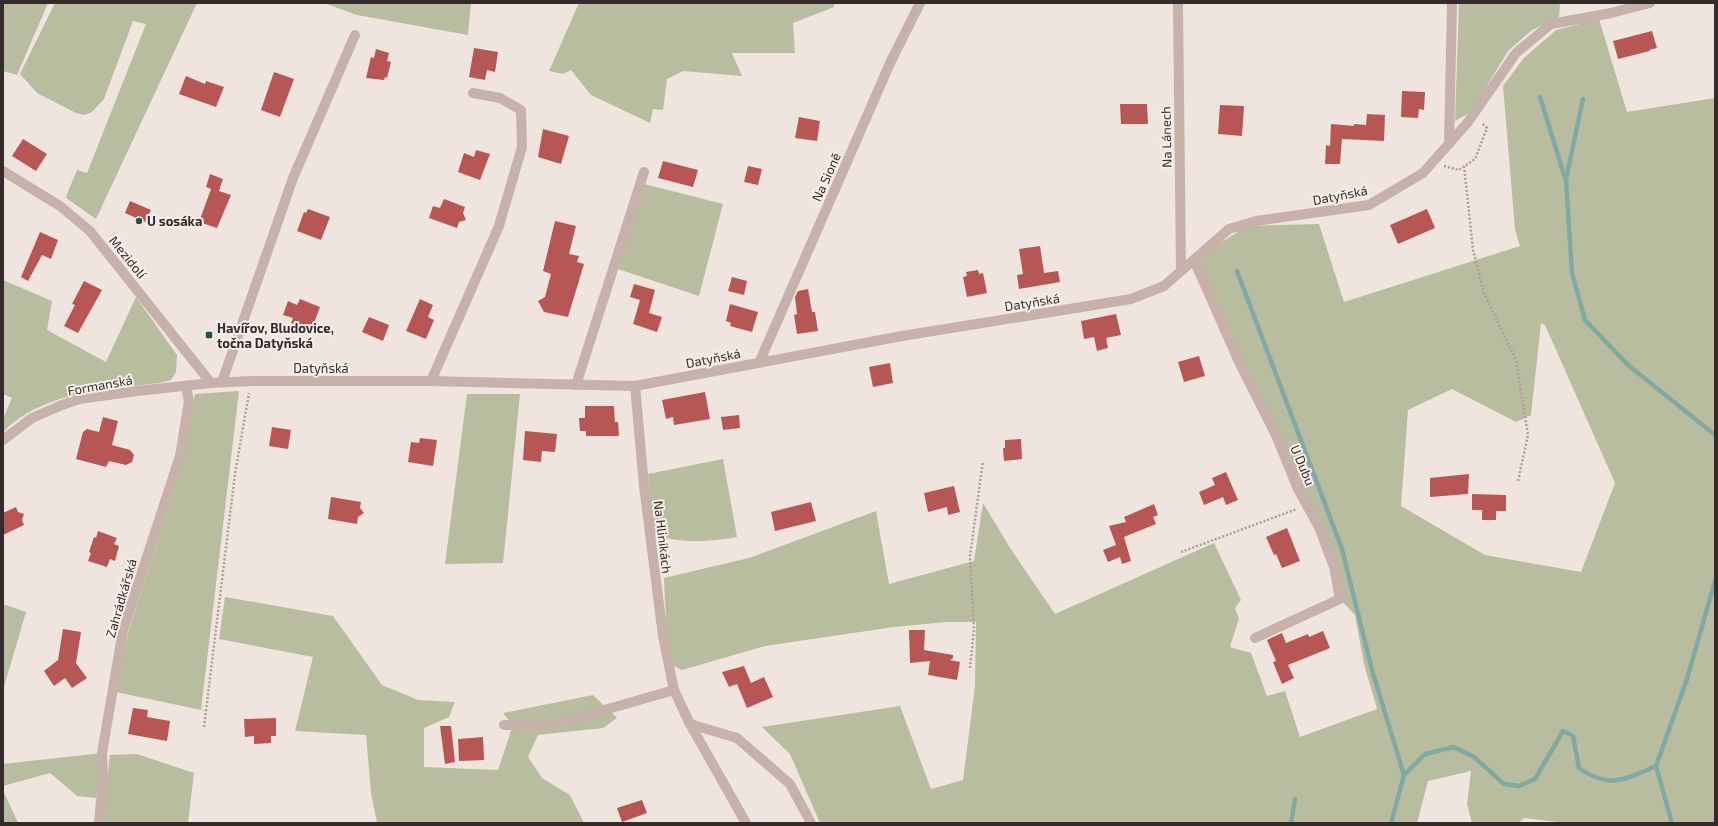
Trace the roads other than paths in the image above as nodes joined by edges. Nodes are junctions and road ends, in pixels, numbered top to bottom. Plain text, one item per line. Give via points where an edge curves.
1 (920, 3) edge
2 (1178, 3) edge
3 (1452, 3) edge
4 (1650, 3) edge
5 (355, 35) dead end
6 (473, 93) dead end
7 (1449, 144) junction
8 (3, 171) edge
9 (644, 172) dead end
10 (1194, 260) junction
11 (1181, 271) junction
12 (759, 363) junction
13 (431, 381) junction
14 (222, 382) junction
15 (211, 383) junction
16 (576, 385) junction
17 (186, 386) junction
18 (635, 386) junction
19 (3, 440) edge
20 (1255, 638) dead end
21 (674, 690) junction
22 (690, 724) junction
23 (504, 725) dead end
24 (99, 823) edge
25 (746, 823) edge
26 (811, 823) edge

1 - 12 street, Na Sioně via 891,61
2 - 11 street, Na Lánech
3 - 7 street
4 - 7 street, Datyňská via 1611,14 1551,24 1516,53
5 - 14 street via 293,178
6 - 13 street via 500,98 521,110 522,147 499,226
7 - 10 street, Datyňská via 1423,173 1369,205 1256,221 1229,229
8 - 15 street, Mezidolí via 60,206 90,231
9 - 16 street
10 - 11 street, Datyňská
10 - 20 street, U Dubu via 1240,364 1276,435 1298,489 1320,527 1334,567 1340,599
11 - 12 street, Datyňská via 1164,286 1131,300 902,336
12 - 18 street, Datyňská
13 - 14 street, Datyňská
13 - 16 street, Datyňská
14 - 15 street, Datyňská
15 - 17 street, Formanská
16 - 18 street, Datyňská
17 - 19 street, Formanská via 79,399 32,418
17 - 24 street, Zahrádkářská via 189,401 180,456 123,630 102,754 103,778
18 - 21 street, Na Hlinikách via 646,507 663,636
21 - 22 street, Na Hlinikách
21 - 23 street via 556,724
22 - 25 street, Na Hlinikách
22 - 26 street via 737,738 790,784

